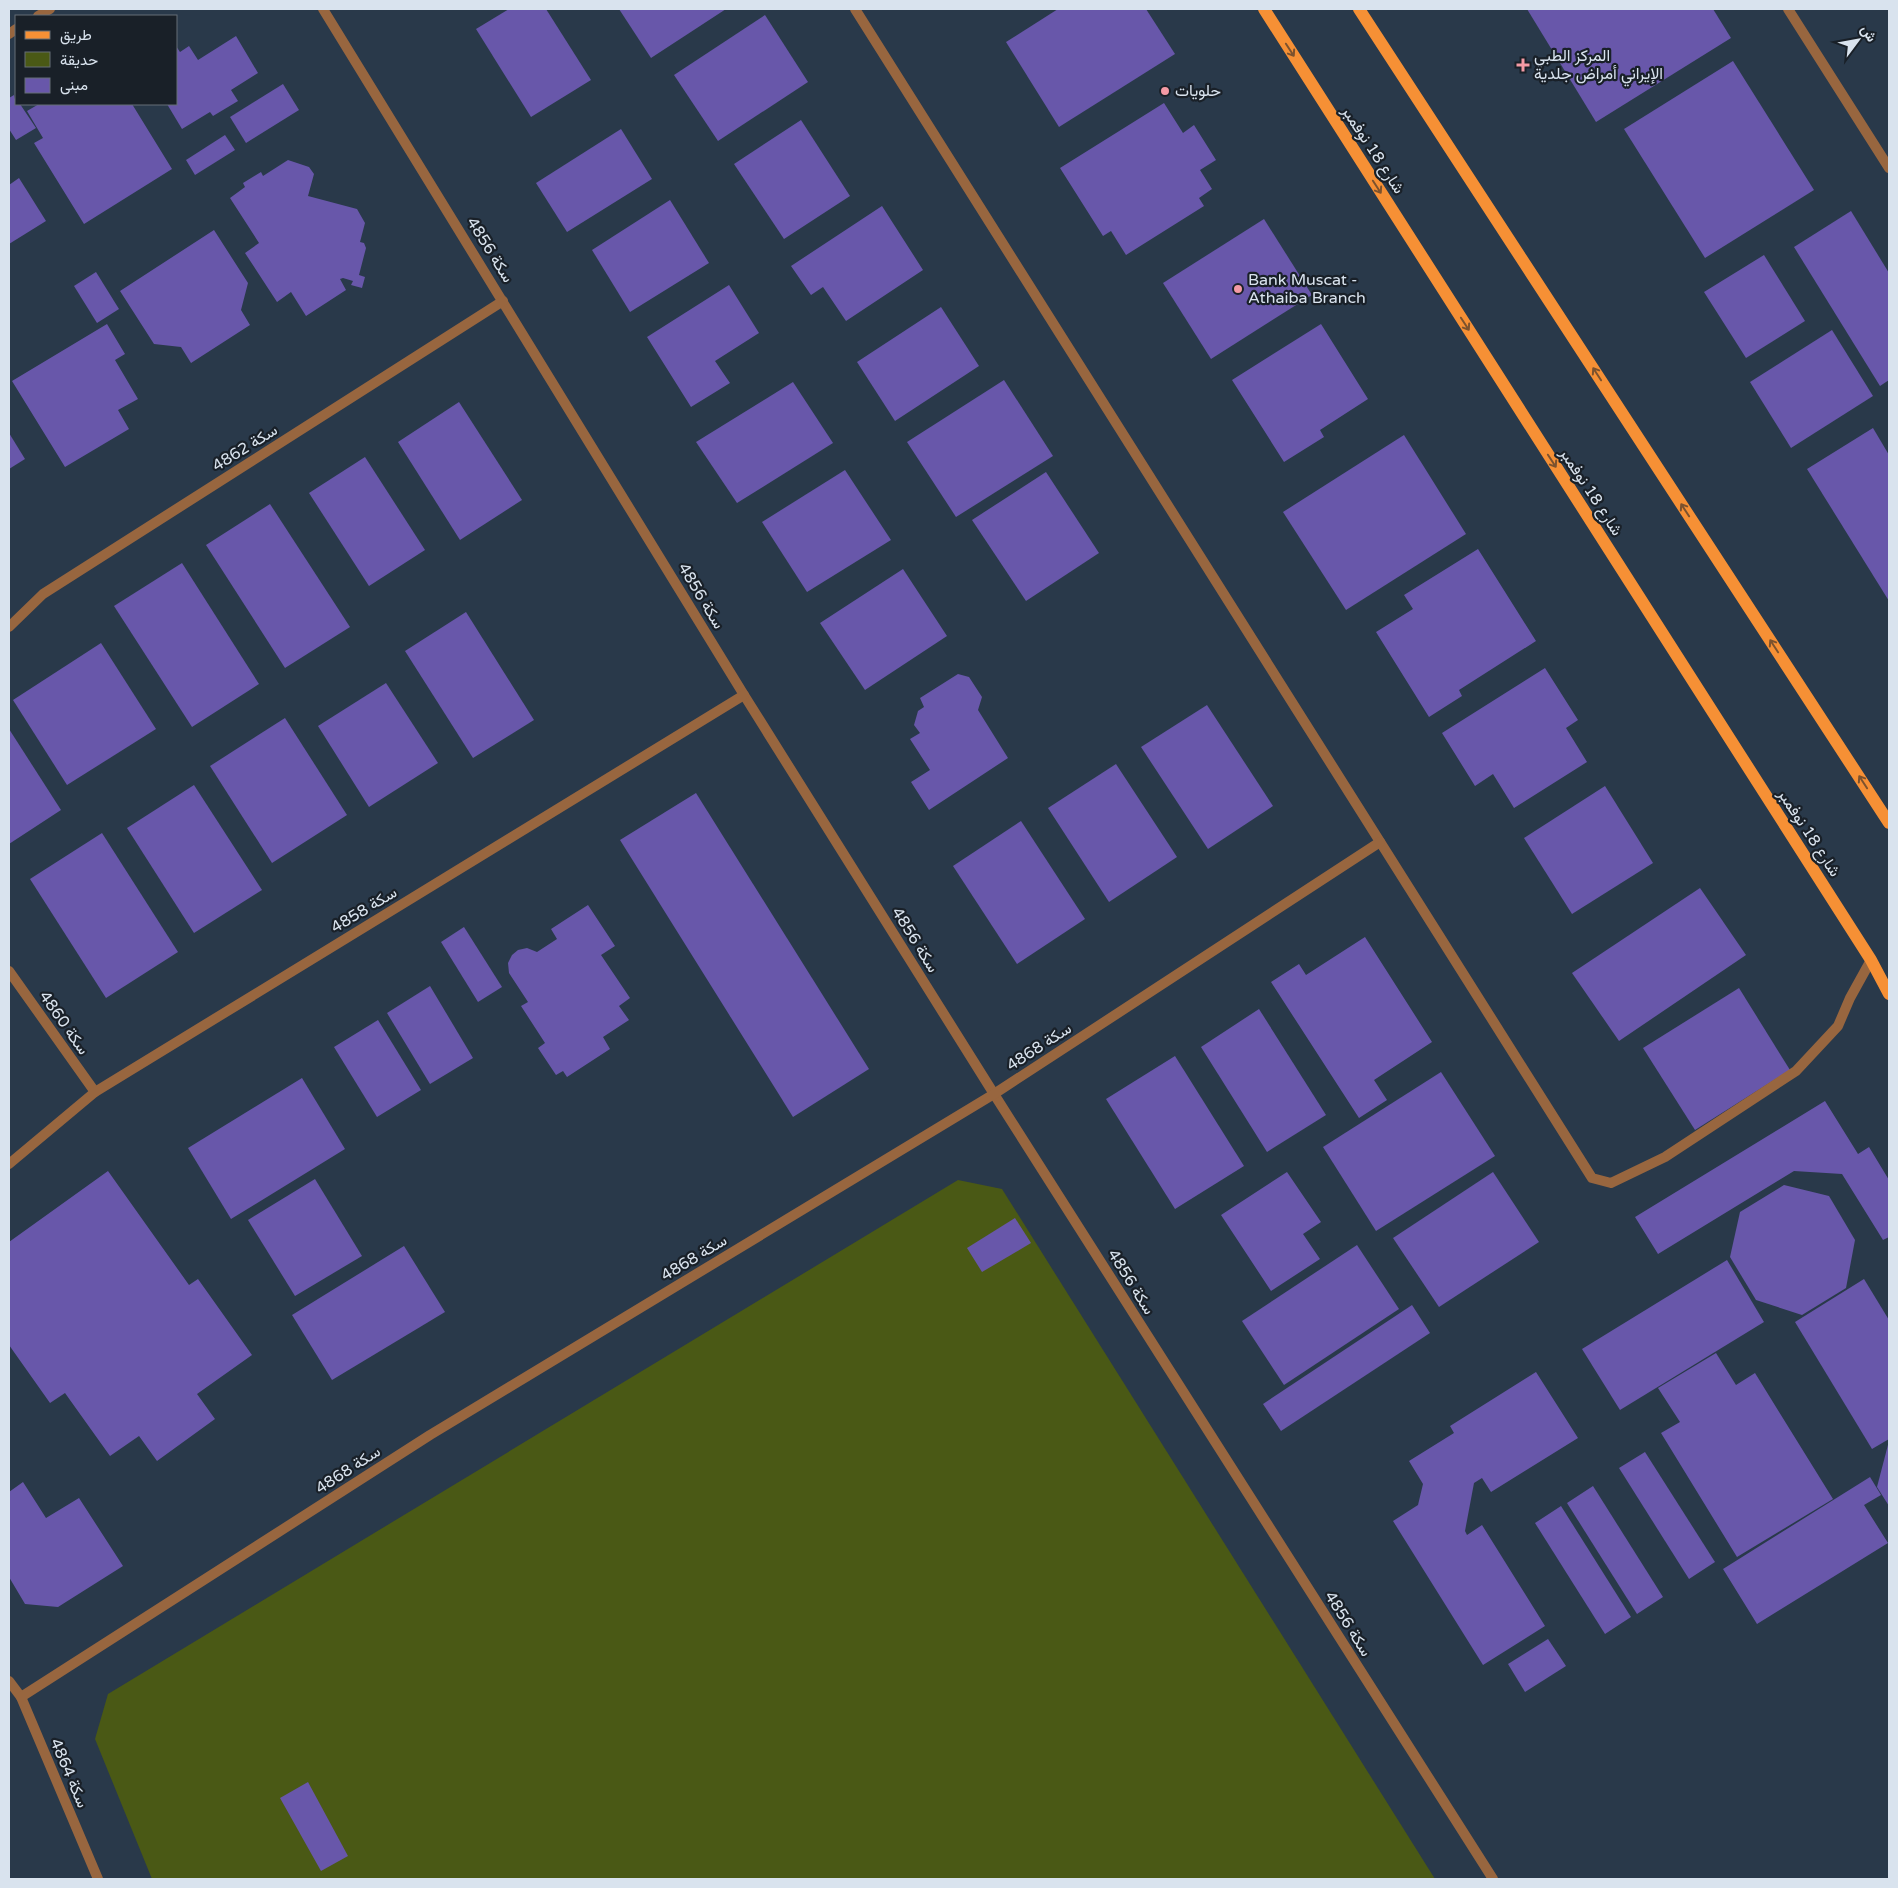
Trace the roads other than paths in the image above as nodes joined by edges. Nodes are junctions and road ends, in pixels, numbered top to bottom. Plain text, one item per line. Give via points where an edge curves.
1 (323, 9) edge
2 (855, 9) edge
3 (1264, 9) edge
4 (1359, 9) edge
5 (1788, 9) edge
6 (1889, 168) edge
7 (504, 301) junction
8 (9, 626) edge
9 (744, 694) junction
10 (1889, 823) edge
11 (1380, 842) junction
12 (1871, 960) junction
13 (9, 971) edge
14 (1889, 994) edge
15 (95, 1092) junction
16 (994, 1094) junction
17 (9, 1164) edge
18 (9, 1680) edge
19 (21, 1697) junction
20 (98, 1879) edge
21 (1493, 1879) edge

1 - 7 street, سكة 4856
2 - 11 street
3 -> 12 main road, شارع 18 نوفمبر
10 -> 4 main road
5 - 6 street
7 - 8 street, سكة 4862 via 43,594
7 - 9 street, سكة 4856
9 - 15 street, سكة 4858
9 - 16 street, سكة 4856
11 - 12 street via 1592,1178 1611,1183 1665,1157 1796,1071 1838,1026
11 - 16 street, سكة 4868
12 - 14 main road, شارع 18 نوفمبر
13 - 15 street, سكة 4860
15 - 17 street, سكة 4858
16 - 19 street, سكة 4868 via 430,1435
16 - 21 street, سكة 4856
18 - 19 street, سكة 4864
19 - 20 street, سكة 4864

